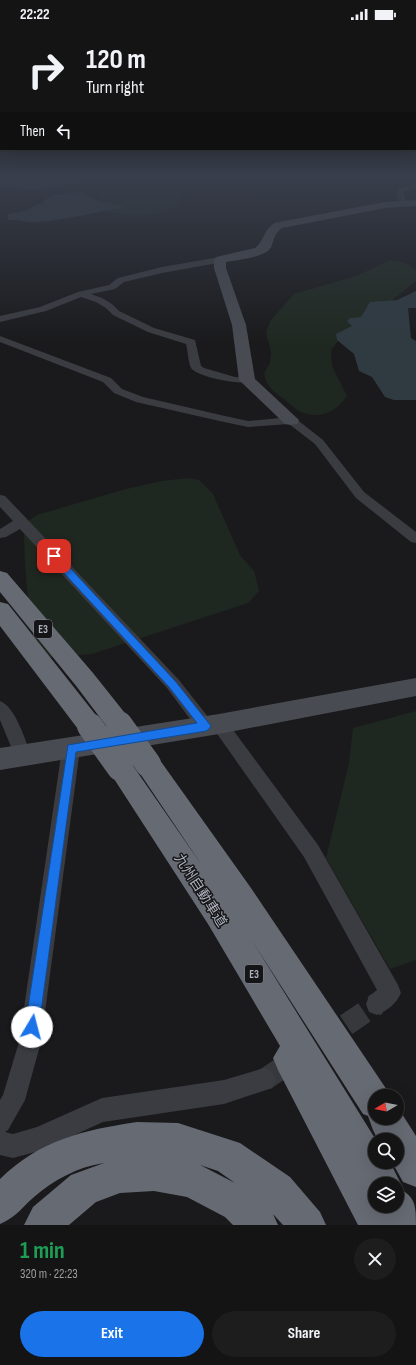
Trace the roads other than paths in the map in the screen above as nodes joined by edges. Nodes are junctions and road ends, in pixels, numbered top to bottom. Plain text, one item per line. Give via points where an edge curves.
1 (270, 232) edge
2 (220, 260) junction
3 (81, 294) junction
4 (0, 320) edge
5 (0, 339) edge
6 (247, 380) junction
7 (291, 420) junction
8 (0, 499) edge
9 (22, 522) junction
10 (1, 534) edge
11 (416, 539) edge
12 (0, 578) edge
13 (0, 610) edge
14 (416, 687) edge
15 (0, 708) edge
16 (212, 725) junction
17 (71, 748) junction
18 (12, 757) edge
19 (134, 766) junction
20 (218, 914) junction
21 (377, 1004) tunnel mouth
22 (264, 1080) tunnel mouth
23 (368, 1091) edge
24 (0, 1122) edge
25 (389, 1125) edge
26 (0, 1143) edge
27 (416, 1169) edge
28 (379, 1177) edge
29 (0, 1205) edge
30 (399, 1213) edge
31 (43, 1225) edge
32 (259, 1225) edge
33 (307, 1225) edge
34 (378, 1225) edge
35 (405, 1225) edge

1 - 2 street via 265,248
2 - 3 street via 121,280 112,287
2 - 6 street via 220,268 238,325
3 - 4 street via 43,309
3 - 6 street via 99,300 116,313 151,330 191,342 196,367 200,370 234,380
5 - 7 street via 107,380 118,390 140,400 248,424
6 - 7 street
7 - 11 street via 319,442 360,495
8 - 9 street
9 - 10 street
9 - 16 street
12 - 19 highway, 九州自動車道 / E3, bridge via 119,724
13 - 19 highway, 九州自動車道 / E3, bridge via 90,726
14 - 16 street
15 - 18 street via 7,717
16 - 17 street
16 - 21 street via 311,851 390,993
17 - 18 street
17 - 24 street via 30,1042 13,1100
19 - 20 highway, 九州自動車道 / E3
19 - 23 highway, 九州自動車道 / E3 via 246,904
20 - 28 highway, 九州自動車道 / E3
20 - 34 highway via 262,1006
22 - 26 street via 224,1092 102,1110 39,1139 13,1146
25 - 27 highway
29 - 33 highway via 21,1184 54,1160 97,1146 137,1140 178,1141 227,1156 277,1190
30 - 35 highway
31 - 32 highway via 84,1188 120,1175 154,1173 191,1180 238,1204

